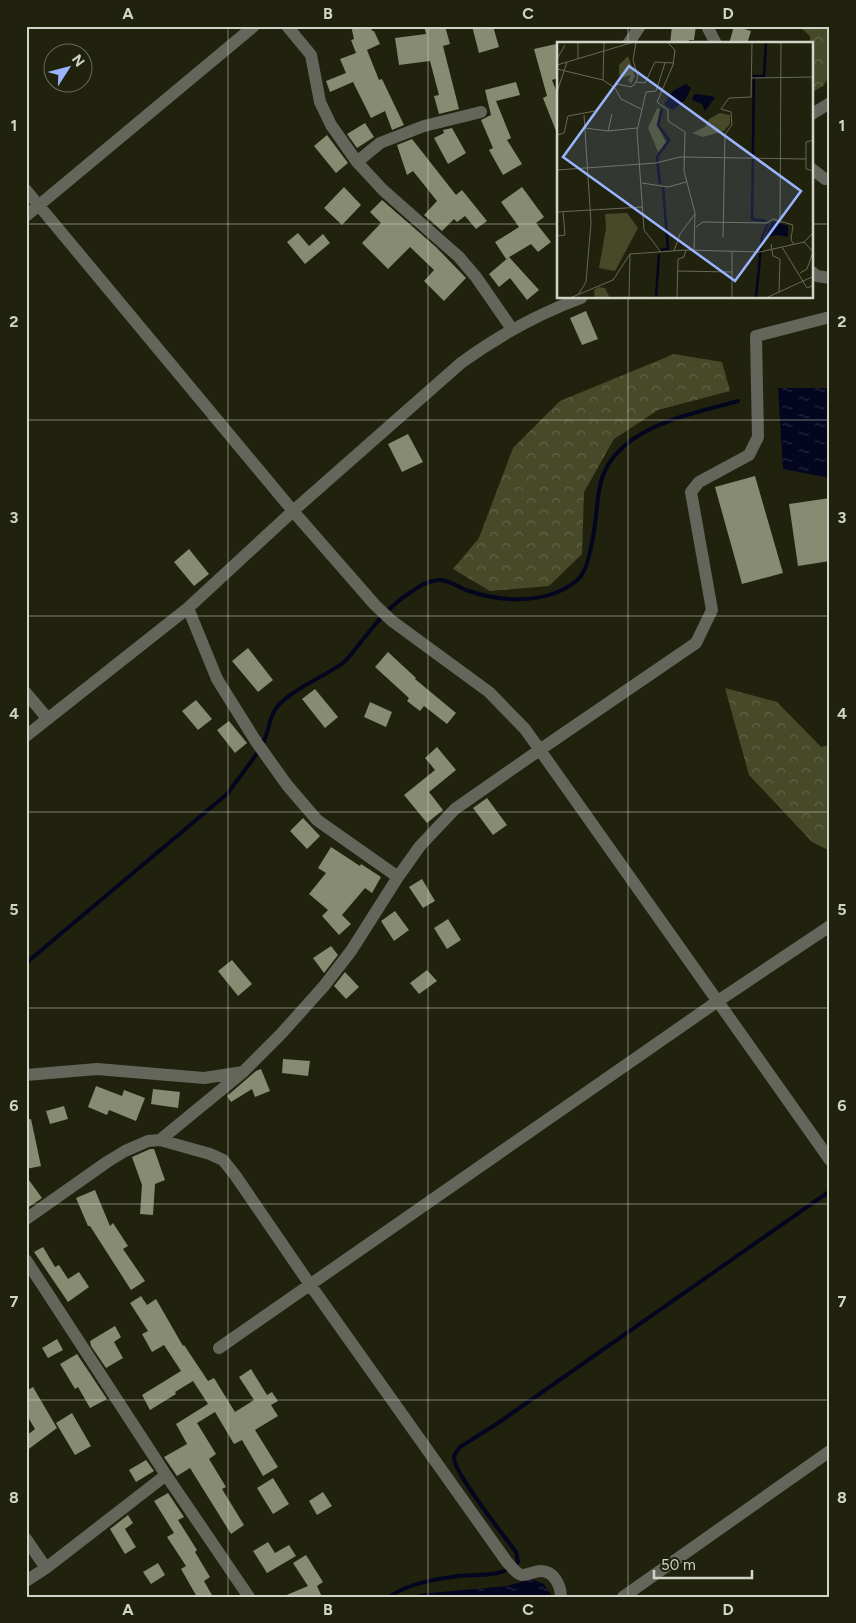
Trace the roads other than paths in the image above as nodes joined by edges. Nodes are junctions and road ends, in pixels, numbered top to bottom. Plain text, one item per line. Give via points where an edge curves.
1 (254, 26) edge
2 (287, 26) edge
3 (640, 26) edge
4 (707, 26) edge
5 (629, 42) edge
6 (715, 42) edge
7 (830, 103) edge
8 (481, 112) dead end
9 (814, 113) edge
10 (357, 162) junction
11 (814, 171) edge
12 (830, 179) edge
13 (26, 190) edge
14 (39, 205) junction
15 (26, 216) edge
16 (814, 274) edge
17 (830, 278) edge
18 (578, 299) edge
19 (830, 317) edge
20 (512, 330) junction
21 (292, 511) junction
22 (188, 608) junction
23 (26, 693) edge
24 (48, 719) junction
25 (26, 736) edge
26 (541, 749) junction
27 (398, 878) junction
28 (830, 926) edge
29 (718, 1001) junction
30 (243, 1072) junction
31 (26, 1075) edge
32 (160, 1140) junction
33 (830, 1160) edge
34 (26, 1219) edge
35 (26, 1260) edge
36 (311, 1286) junction
37 (219, 1348) dead end
38 (830, 1451) edge
39 (166, 1475) junction
40 (26, 1539) edge
41 (46, 1568) junction
42 (26, 1581) edge
43 (249, 1597) edge
44 (561, 1597) edge
45 (624, 1597) edge

1 - 14 street
2 - 10 street via 311,55 320,102 331,125
3 - 5 street
4 - 6 street
7 - 9 street
8 - 10 street via 424,126 380,143
10 - 20 street via 383,190 459,257
11 - 12 street
13 - 14 street
14 - 15 street
14 - 21 street
16 - 17 street
18 - 20 street
19 - 26 street via 756,336 758,437 749,455 699,482 691,492 712,610 696,644
20 - 21 street via 460,363
21 - 22 street
21 - 26 street via 375,605 488,692
22 - 24 street
22 - 27 street via 217,679 256,743 287,785 317,820
23 - 24 street
24 - 25 street
26 - 27 street via 455,810 420,846
26 - 29 street
27 - 30 street via 324,986
28 - 29 street
29 - 33 street
29 - 36 street
30 - 31 street via 204,1078 97,1069
30 - 32 street
32 - 34 street via 148,1141 125,1151
32 - 36 street via 223,1160
35 - 39 street
36 - 37 street
36 - 44 street via 506,1562 522,1575 549,1573 556,1580
38 - 45 street
39 - 41 street
39 - 43 street
40 - 41 street
41 - 42 street

